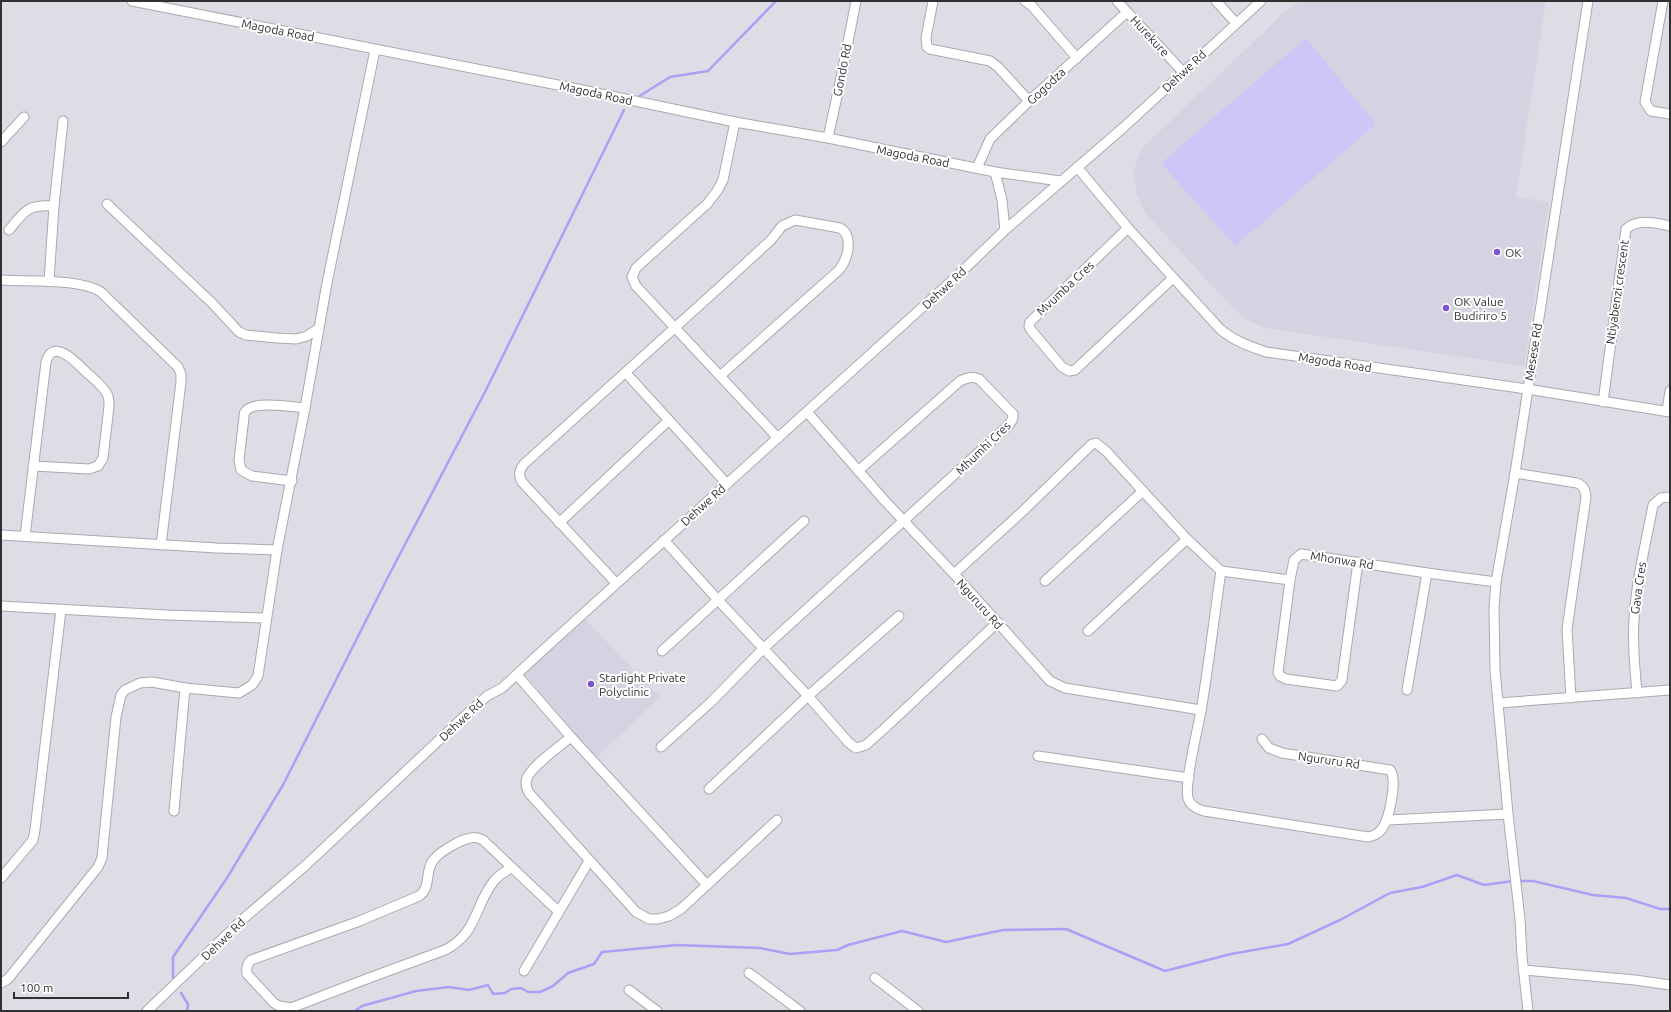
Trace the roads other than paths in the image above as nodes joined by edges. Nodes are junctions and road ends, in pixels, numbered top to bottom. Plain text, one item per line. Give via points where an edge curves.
1 (132, 1) edge
2 (856, 1) edge
3 (932, 1) edge
4 (1024, 1) edge
5 (1117, 1) edge
6 (1216, 1) edge
7 (1261, 1) edge
8 (1588, 1) edge
9 (1663, 1) edge
10 (1127, 12) junction
11 (1236, 23) junction
12 (375, 50) junction
13 (1077, 58) junction
14 (1183, 72) junction
15 (1030, 101) junction
16 (1670, 114) edge
17 (24, 117) dead end
18 (63, 120) dead end
19 (735, 122) junction
20 (828, 138) junction
21 (1, 142) edge
22 (1077, 167) junction
23 (977, 168) junction
24 (995, 172) junction
25 (1060, 181) junction
26 (107, 204) dead end
27 (54, 206) junction
28 (1670, 226) edge
29 (1128, 228) junction
30 (9, 230) dead end
31 (1005, 230) junction
32 (1173, 278) junction
33 (1, 280) edge
34 (49, 282) junction
35 (319, 328) junction
36 (676, 328) junction
37 (626, 373) junction
38 (720, 376) junction
39 (1527, 389) junction
40 (1670, 392) edge
41 (1603, 402) junction
42 (305, 408) junction
43 (807, 412) junction
44 (1669, 412) edge
45 (668, 421) junction
46 (778, 438) junction
47 (33, 466) junction
48 (858, 471) junction
49 (1516, 473) junction
50 (292, 481) junction
51 (727, 484) junction
52 (1143, 491) junction
53 (1670, 497) edge
54 (804, 521) dead end
55 (905, 521) junction
56 (559, 522) junction
57 (1, 535) edge
58 (25, 536) junction
59 (1188, 539) junction
60 (664, 540) junction
61 (161, 545) junction
62 (277, 550) junction
63 (1358, 562) junction
64 (1221, 571) junction
65 (1427, 573) junction
66 (954, 574) junction
67 (1290, 580) junction
68 (1045, 581) dead end
69 (1496, 582) junction
70 (616, 583) junction
71 (718, 600) junction
72 (1, 606) edge
73 (60, 610) junction
74 (899, 616) dead end
75 (266, 618) junction
76 (998, 622) junction
77 (1088, 631) dead end
78 (764, 648) junction
79 (662, 651) dead end
80 (517, 675) junction
81 (185, 688) junction
82 (1407, 690) dead end
83 (1670, 690) edge
84 (1637, 693) junction
85 (808, 696) junction
86 (1571, 698) junction
87 (1499, 703) junction
88 (1201, 710) junction
89 (571, 737) junction
90 (1262, 739) dead end
91 (661, 747) dead end
92 (1038, 756) dead end
93 (1189, 778) junction
94 (708, 789) dead end
95 (174, 811) dead end
96 (1508, 814) junction
97 (777, 820) dead end
98 (1388, 820) junction
99 (590, 861) junction
100 (511, 868) junction
101 (1, 878) edge
102 (707, 885) junction
103 (559, 912) junction
104 (1524, 970) junction
105 (524, 971) dead end
106 (749, 973) dead end
107 (875, 978) dead end
108 (1, 983) edge
109 (1670, 985) edge
110 (628, 990) dead end
111 (147, 1011) edge
112 (657, 1011) edge
113 (800, 1011) edge
114 (918, 1011) edge
115 (1528, 1011) edge

1 - 12 street, Magoda Road
2 - 20 street, Gondo Rd
3 - 15 street via 927,47 990,61
4 - 13 street via 1032,6
5 - 10 street, Hurekure
6 - 11 street
7 - 11 street, Dehwe Rd
8 - 39 street, Mesese Rd
9 - 16 street via 1645,102 1651,111
10 - 13 street, Gogodza
10 - 14 street, Hurekure
11 - 14 street, Dehwe Rd
12 - 19 street, Magoda Road
12 - 35 street
13 - 15 street, Gogodza
14 - 22 street, Dehwe Rd
15 - 23 street, Gogodza via 990,139
17 - 21 street
18 - 27 street
19 - 20 street, Magoda Road
19 - 36 street via 723,180 717,191 707,204 633,273 636,286
20 - 23 street, Magoda Road
22 - 25 street, Dehwe Rd
22 - 29 street, Magoda Road
23 - 24 street, Magoda Road
24 - 25 street, Magoda Road
24 - 31 street via 1002,200
25 - 31 street, Dehwe Rd
26 - 35 street via 212,303 239,332 246,335 296,338 307,336
27 - 30 street via 43,205 26,210
27 - 34 street
28 - 41 street, Ntiyabenzi crescent via 1640,222 1629,225 1626,229
29 - 32 street, Magoda Road
29 - 32 street, Mvumba Cres via 1030,322 1031,330 1062,367 1069,371 1075,370
31 - 43 street, Dehwe Rd
32 - 39 street, Magoda Road via 1228,336 1266,352
33 - 34 street
34 - 61 street via 87,285 101,292 173,361 181,374
35 - 42 street
36 - 37 street
36 - 38 street
36 - 38 street via 787,223 795,220 808,221 845,231 848,236 847,249 839,270
37 - 45 street
37 - 56 street via 520,469 522,482
38 - 46 street
39 - 41 street, Magoda Road
39 - 49 street, Mesese Rd
40 - 44 street
41 - 44 street, Magoda Road
42 - 50 street
42 - 50 street via 260,404 246,410 244,417 239,460 241,470 252,476
43 - 46 street, Dehwe Rd
43 - 48 street, Ngururu Rd
45 - 51 street
45 - 56 street
46 - 51 street, Dehwe Rd
47 - 47 street via 48,356 51,352 62,352 73,359 104,389 108,397 103,458 98,466 88,469
47 - 58 street
48 - 55 street, Ngururu Rd
48 - 55 street, Mhumhi Cres via 960,381 967,378 978,379 1013,414 1013,418 1003,430
49 - 69 street, Mesese Rd
49 - 86 street via 1577,483 1582,485 1586,497 1567,629
50 - 62 street
51 - 60 street, Dehwe Rd
52 - 59 street
52 - 66 street via 1099,445 1092,444
52 - 68 street
53 - 84 street, Gava Cres via 1661,498 1652,505 1640,571 1633,634
54 - 71 street
55 - 66 street, Ngururu Rd
55 - 78 street
56 - 70 street
57 - 58 street
58 - 61 street
59 - 64 street
59 - 77 street
60 - 70 street, Dehwe Rd
60 - 71 street
61 - 62 street
62 - 75 street
63 - 65 street, Mhonwa Rd
63 - 67 street, Mhonwa Rd via 1301,554 1294,560
63 - 67 street, Mhonwa Rd via 1342,680 1337,686 1286,679 1278,672
64 - 67 street
64 - 88 street
65 - 69 street, Mhonwa Rd
65 - 82 street
66 - 76 street, Ngururu Rd
69 - 87 street, Mesese Rd via 1493,639
70 - 80 street, Dehwe Rd
71 - 78 street
71 - 79 street
72 - 73 street
73 - 75 street
73 - 101 street via 36,830 33,840
74 - 85 street
75 - 81 street via 258,676 252,686 239,693
76 - 85 street via 885,728 861,747 856,748 849,743
76 - 88 street, Ngururu Rd via 1048,679 1057,685
78 - 85 street
78 - 91 street via 711,702
80 - 89 street
80 - 111 street, Dehwe Rd via 470,711 306,865 243,919
81 - 95 street
81 - 108 street via 152,682 140,683 125,690 121,695 116,717 102,858 98,867 8,979
83 - 84 street
84 - 86 street
85 - 94 street
86 - 87 street
87 - 96 street, Mesese Rd
88 - 93 street
89 - 99 street via 533,769 526,788
89 - 102 street
90 - 98 street, Ngururu Rd via 1269,748 1282,753 1388,769 1394,779
92 - 93 street
93 - 98 street via 1188,800 1204,811 1368,837 1381,830
96 - 98 street
96 - 104 street, Mesese Rd
97 - 102 street
99 - 102 street via 636,912 649,919 669,916 681,909
99 - 103 street
100 - 100 street via 483,840 472,837 462,840 439,854 432,862 425,891 419,896 357,922 251,960 247,964 247,974 274,1003 291,1008 445,950 454,946 466,934 494,881
100 - 103 street
103 - 105 street
104 - 109 street
104 - 115 street, Mesese Rd
106 - 113 street
107 - 114 street
110 - 112 street

